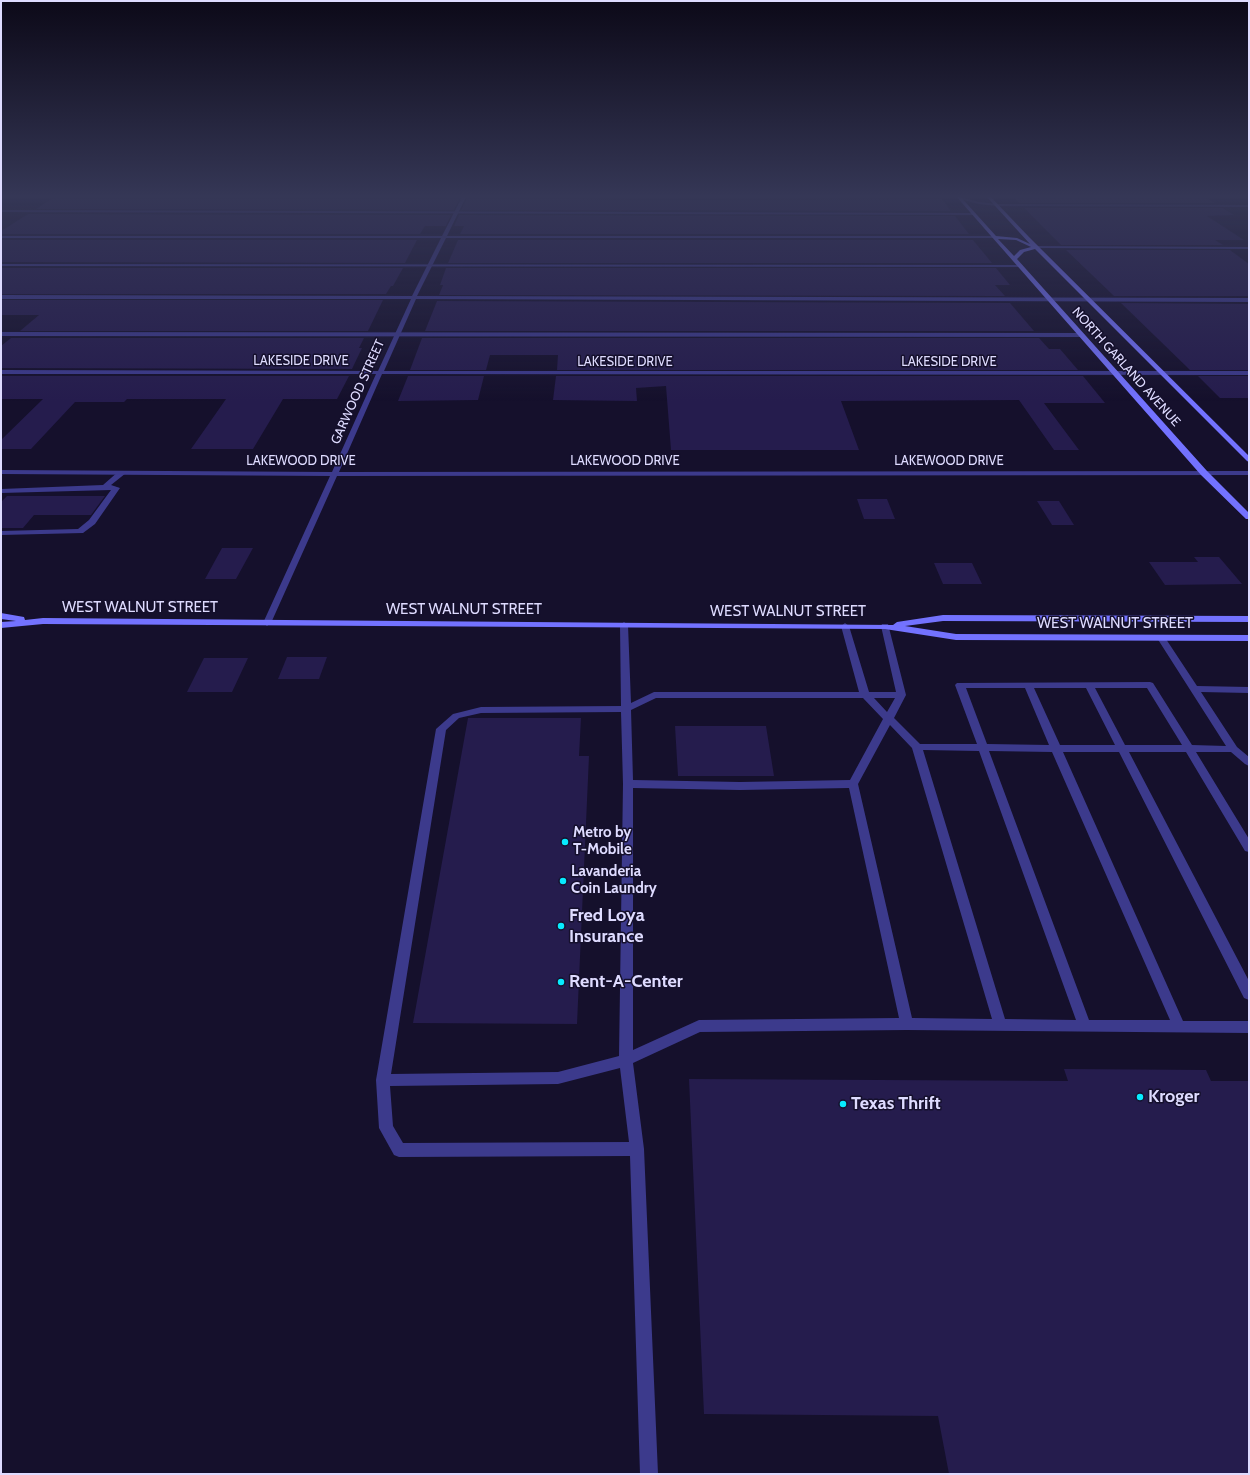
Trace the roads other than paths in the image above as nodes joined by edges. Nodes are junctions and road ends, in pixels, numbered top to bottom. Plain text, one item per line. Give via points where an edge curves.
1 (1019, 264) edge
2 (1054, 264) edge
3 (1, 265) edge
4 (430, 265) junction
5 (1021, 266) junction
6 (1, 297) edge
7 (414, 298) junction
8 (1049, 298) junction
9 (1089, 300) junction
10 (1249, 300) edge
11 (1, 334) edge
12 (397, 335) junction
13 (1082, 335) junction
14 (1, 372) edge
15 (380, 372) junction
16 (1116, 373) junction
17 (1163, 373) junction
18 (1249, 373) edge
19 (1249, 460) edge
20 (1, 472) edge
21 (122, 473) junction
22 (1204, 473) junction
23 (1249, 473) edge
24 (334, 474) junction
25 (105, 487) junction
26 (1, 492) edge
27 (1249, 517) edge
28 (1, 533) edge
29 (1, 616) edge
30 (1249, 619) edge
31 (43, 622) junction
32 (267, 623) junction
33 (1, 624) edge
34 (624, 625) junction
35 (845, 626) junction
36 (885, 626) junction
37 (1160, 638) junction
38 (1249, 638) edge
39 (1028, 685) junction
40 (1089, 685) junction
41 (1194, 689) junction
42 (1249, 690) edge
43 (901, 695) junction
44 (865, 696) junction
45 (626, 710) junction
46 (888, 719) junction
47 (917, 746) junction
48 (983, 748) junction
49 (1056, 748) junction
50 (1123, 749) junction
51 (1190, 749) junction
52 (1233, 749) junction
53 (1249, 762) edge
54 (628, 784) junction
55 (853, 784) junction
56 (1249, 848) edge
57 (1249, 994) edge
58 (907, 1024) junction
59 (1000, 1024) junction
60 (1084, 1025) junction
61 (1179, 1026) junction
62 (1249, 1027) edge
63 (626, 1060) junction
64 (383, 1080) junction
65 (637, 1149) junction
66 (649, 1474) edge

1 - 5 main road, NORTH GARLAND AVENUE
2 - 9 main road, NORTH GARLAND AVENUE
3 - 4 street
4 - 5 street
4 - 7 street, GARWOOD STREET
5 - 8 main road, NORTH GARLAND AVENUE
6 - 7 street
7 - 8 street
7 - 12 street, GARWOOD STREET
8 - 9 street
8 - 13 main road, NORTH GARLAND AVENUE
9 - 10 street
9 - 17 main road, NORTH GARLAND AVENUE
11 - 12 street
12 - 13 street
12 - 15 street, GARWOOD STREET
13 - 16 main road, NORTH GARLAND AVENUE
14 - 15 street, LAKESIDE DRIVE
15 - 16 street, LAKESIDE DRIVE
15 - 24 street, GARWOOD STREET
16 - 17 street, LAKESIDE DRIVE
16 - 22 main road, NORTH GARLAND AVENUE
17 - 18 street, LAKESIDE DRIVE
17 - 19 main road, NORTH GARLAND AVENUE
20 - 21 street, LAKEWOOD DRIVE
21 - 24 street, LAKEWOOD DRIVE
21 - 25 street
22 - 23 street, LAKEWOOD DRIVE
22 - 24 street, LAKEWOOD DRIVE
22 - 27 main road, NORTH GARLAND AVENUE
24 - 32 street, GARWOOD STREET
25 - 26 street
25 - 28 street via 116,488 92,522 80,531
29 - 31 main road, WEST WALNUT STREET
30 - 36 main road, WEST WALNUT STREET via 943,618
31 - 32 main road, WEST WALNUT STREET
31 - 33 main road, WEST WALNUT STREET
32 - 34 main road, WEST WALNUT STREET
34 - 35 main road, WEST WALNUT STREET
34 - 45 street
35 - 36 main road, WEST WALNUT STREET
35 - 44 street
36 - 37 main road, WEST WALNUT STREET via 956,637
36 - 43 street
37 - 38 main road, WEST WALNUT STREET
37 - 41 street
39 - 40 street
39 - 48 street via 960,685
39 - 49 street
40 - 50 street
40 - 51 street via 1150,685
41 - 42 street
41 - 52 street
43 - 44 street
43 - 46 street
44 - 45 street via 654,696
44 - 46 street
45 - 54 street
45 - 64 street via 481,710 456,716 441,729
46 - 47 street
46 - 55 street
47 - 48 street
47 - 59 street
48 - 49 street
48 - 60 street
49 - 50 street
49 - 61 street
50 - 51 street
50 - 57 street
51 - 52 street
51 - 56 street
52 - 53 street
54 - 55 street
54 - 63 street
55 - 58 street
58 - 59 street
58 - 63 street via 699,1026
59 - 60 street
60 - 61 street
61 - 62 street
63 - 64 street via 558,1078
63 - 65 street
64 - 65 street via 386,1128 399,1150
65 - 66 street

